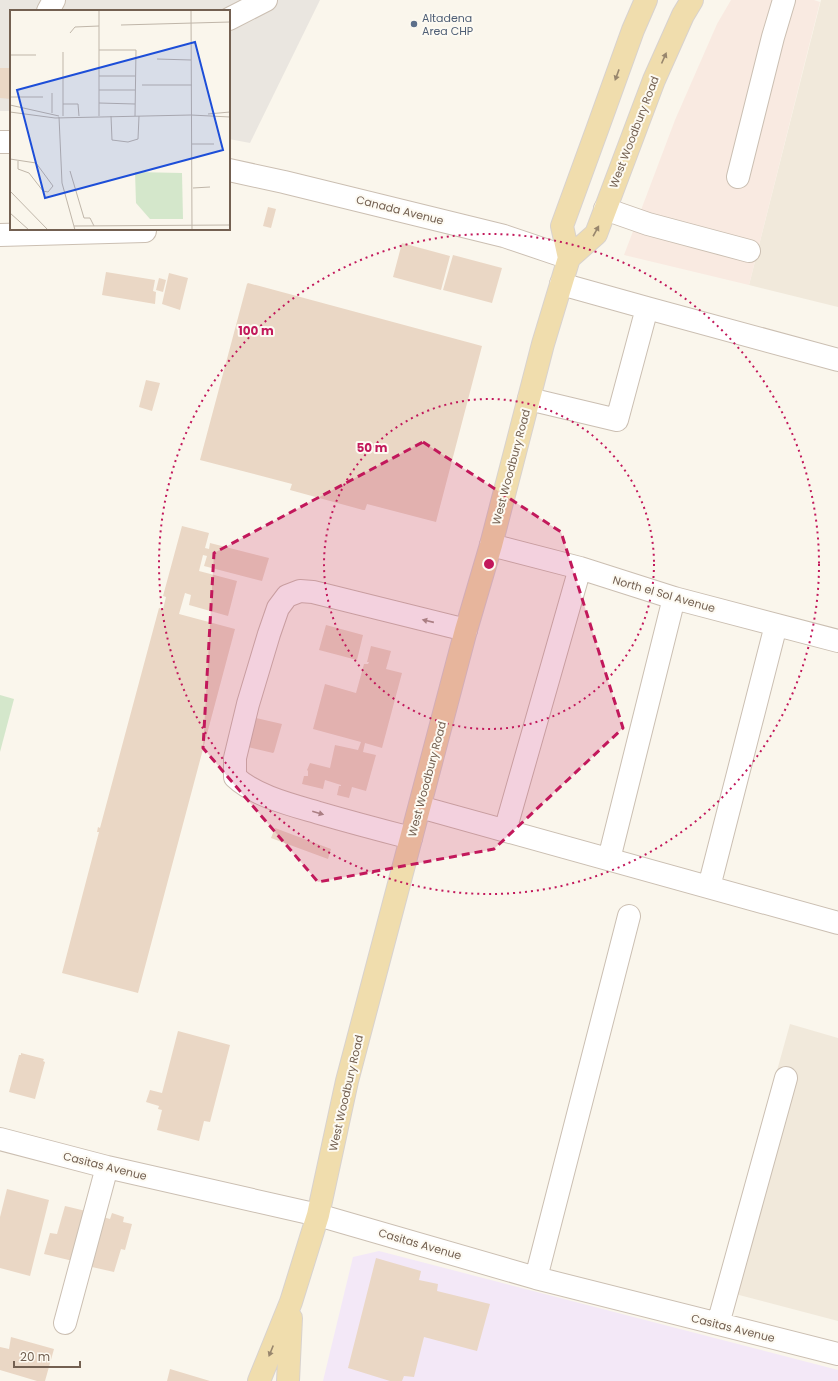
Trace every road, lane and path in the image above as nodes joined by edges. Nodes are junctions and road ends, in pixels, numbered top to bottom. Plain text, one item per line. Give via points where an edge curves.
1 (54, 0) edge
2 (266, 0) edge
3 (646, 0) edge
4 (692, 0) edge
5 (784, 0) edge
6 (49, 10) edge
7 (230, 18) edge
8 (230, 170) edge
9 (738, 177) dead end
10 (605, 209) junction
11 (145, 231) dead end
12 (0, 235) edge
13 (749, 251) dead end
14 (569, 258) junction
15 (561, 284) junction
16 (647, 308) junction
17 (838, 360) edge
18 (529, 399) junction
19 (491, 545) junction
20 (580, 568) junction
21 (674, 598) junction
22 (776, 625) junction
23 (466, 630) junction
24 (838, 641) edge
25 (420, 807) junction
26 (505, 831) junction
27 (411, 838) junction
28 (609, 859) junction
29 (710, 887) junction
30 (629, 916) dead end
31 (838, 923) edge
32 (786, 1078) dead end
33 (0, 1139) edge
34 (107, 1167) junction
35 (318, 1215) junction
36 (536, 1278) junction
37 (291, 1302) junction
38 (65, 1323) dead end
39 (718, 1324) junction
40 (838, 1354) edge
41 (259, 1381) edge
42 (288, 1381) edge

1 - 6 street
2 - 7 street
3 -> 14 main road, West Woodbury Road via 562,226
10 -> 4 main road, West Woodbury Road via 654,80
5 - 9 street
8 - 14 street, Canada Avenue via 504,236
10 - 13 street via 648,224
14 -> 10 main road, West Woodbury Road via 596,234
11 - 12 street
14 - 15 main road, West Woodbury Road
15 - 16 street
15 - 18 main road, West Woodbury Road
16 - 17 street
16 - 18 street via 617,420
18 - 19 main road, West Woodbury Road
19 - 20 street, North el Sol Avenue
19 - 23 main road, West Woodbury Road
20 - 21 street, North el Sol Avenue
20 - 26 street
21 - 22 street, North el Sol Avenue
21 - 28 street
22 - 24 street, North el Sol Avenue
22 - 29 street
23 - 25 main road, West Woodbury Road
23 -> 27 street via 313,592 287,596 278,608 248,704 235,758 235,777 243,785 280,802
25 - 26 street
25 - 27 main road, West Woodbury Road
26 - 28 street
27 - 35 main road, West Woodbury Road via 347,1081
28 - 29 street
29 - 31 street
30 - 36 street
32 - 39 street
33 - 34 street, Casitas Avenue
34 - 35 street, Casitas Avenue
34 - 38 street
35 - 36 street, Casitas Avenue
35 - 37 main road, West Woodbury Road
36 - 39 street, Casitas Avenue
37 -> 41 main road, West Woodbury Road
37 - 42 main road, West Woodbury Road
39 - 40 street, Casitas Avenue

